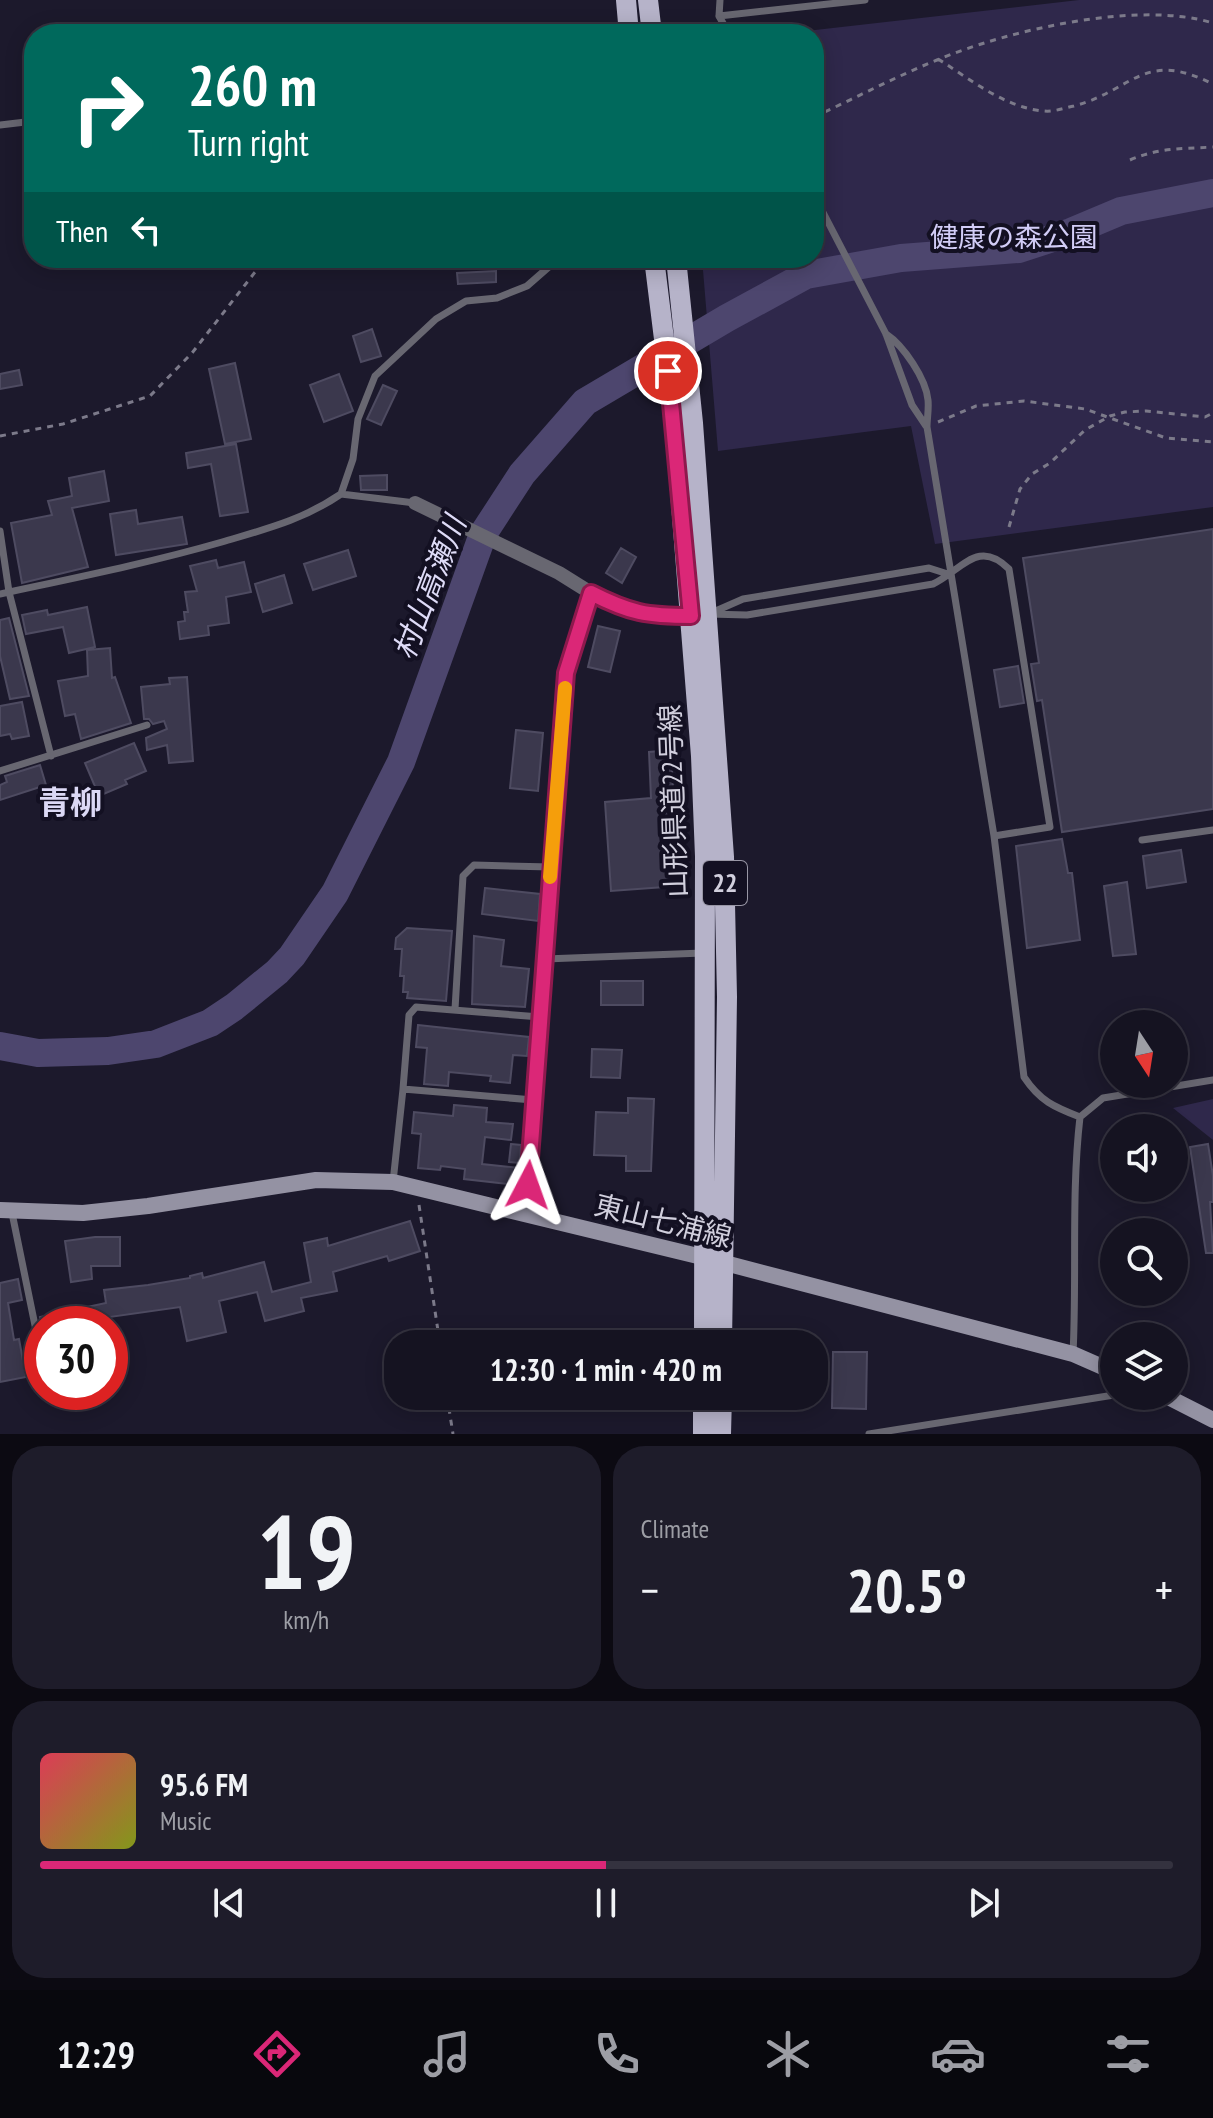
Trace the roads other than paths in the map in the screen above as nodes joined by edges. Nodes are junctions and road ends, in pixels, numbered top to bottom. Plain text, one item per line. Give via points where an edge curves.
1 (626, 0) edge
2 (648, 0) edge
3 (720, 0) edge
4 (865, 0) edge
5 (719, 16) junction
6 (628, 24) edge
7 (651, 24) edge
8 (723, 24) edge
9 (24, 122) edge
10 (0, 125) edge
11 (824, 214) edge
12 (548, 268) edge
13 (656, 268) edge
14 (676, 268) edge
15 (886, 334) junction
16 (684, 426) junction
17 (927, 427) junction
18 (341, 494) junction
19 (415, 503) joint
20 (0, 531) edge
21 (951, 575) junction
22 (4, 593) edge
23 (591, 593) junction
24 (699, 615) junction
25 (147, 725) dead end
26 (51, 756) junction
27 (0, 771) edge
28 (1213, 830) edge
29 (994, 836) junction
30 (1142, 840) dead end
31 (551, 867) junction
32 (705, 953) junction
33 (545, 959) junction
34 (455, 1009) junction
35 (540, 1017) junction
36 (1213, 1080) edge
37 (403, 1089) junction
38 (533, 1100) junction
39 (1080, 1117) junction
40 (393, 1182) junction
41 (6, 1211) edge
42 (526, 1213) junction
43 (714, 1260) junction
44 (30, 1306) edge
45 (706, 1330) edge
46 (721, 1330) edge
47 (1073, 1354) junction
48 (1100, 1366) edge
49 (1100, 1397) edge
50 (1188, 1407) edge
51 (703, 1410) edge
52 (722, 1410) edge
53 (1213, 1420) edge
54 (703, 1434) edge
55 (721, 1434) edge
56 (869, 1434) edge

1 - 6 main road
2 - 7 main road
3 - 5 lane
4 - 5 lane
5 - 8 lane
9 - 10 lane
11 - 15 lane
12 - 18 lane via 527,286 497,298 466,301 436,319 375,376 358,419
13 - 16 main road, 山形県道22号線 / 22
14 - 16 main road, 山形県道22号線 / 22
15 - 17 lane via 912,405
15 - 17 lane via 909,357 928,397
16 - 24 main road, 山形県道22号線 / 22
17 - 21 lane
18 - 19 lane
18 - 22 lane via 315,512 261,531
19 - 23 street
20 - 22 lane
21 - 24 lane via 933,584 747,615
21 - 24 lane via 929,568 743,599
21 - 29 lane
21 - 29 lane via 980,556 991,556 1009,569 1050,827
22 - 26 lane
23 - 24 street via 625,610 653,616
23 - 31 street via 566,673
24 - 32 main road, 山形県道22号線 / 22
24 - 43 main road, 山形県道22号線 / 22 via 724,872 727,997
25 - 26 lane
26 - 27 lane
28 - 30 lane
29 - 39 lane via 1024,1077 1037,1096
31 - 33 street
31 - 34 lane via 474,865 463,876
32 - 33 lane
32 - 43 main road, 山形県道22号線 / 22
33 - 35 street
34 - 35 lane
34 - 37 lane via 416,1007 409,1015
35 - 38 street
36 - 39 lane via 1103,1098
37 - 38 lane
37 - 40 lane
38 - 42 street
39 - 47 lane via 1074,1168
40 - 41 main road, 東山七浦線 via 316,1180 83,1213
40 - 42 main road, 東山七浦線
41 - 44 lane
42 - 43 main road, 東山七浦線
43 - 45 main road, 山形県道22号線 / 22
43 - 46 main road, 山形県道22号線 / 22
43 - 47 main road, 東山七浦線
47 - 48 main road, 東山七浦線
49 - 56 lane
50 - 53 main road
51 - 54 main road
52 - 55 main road

